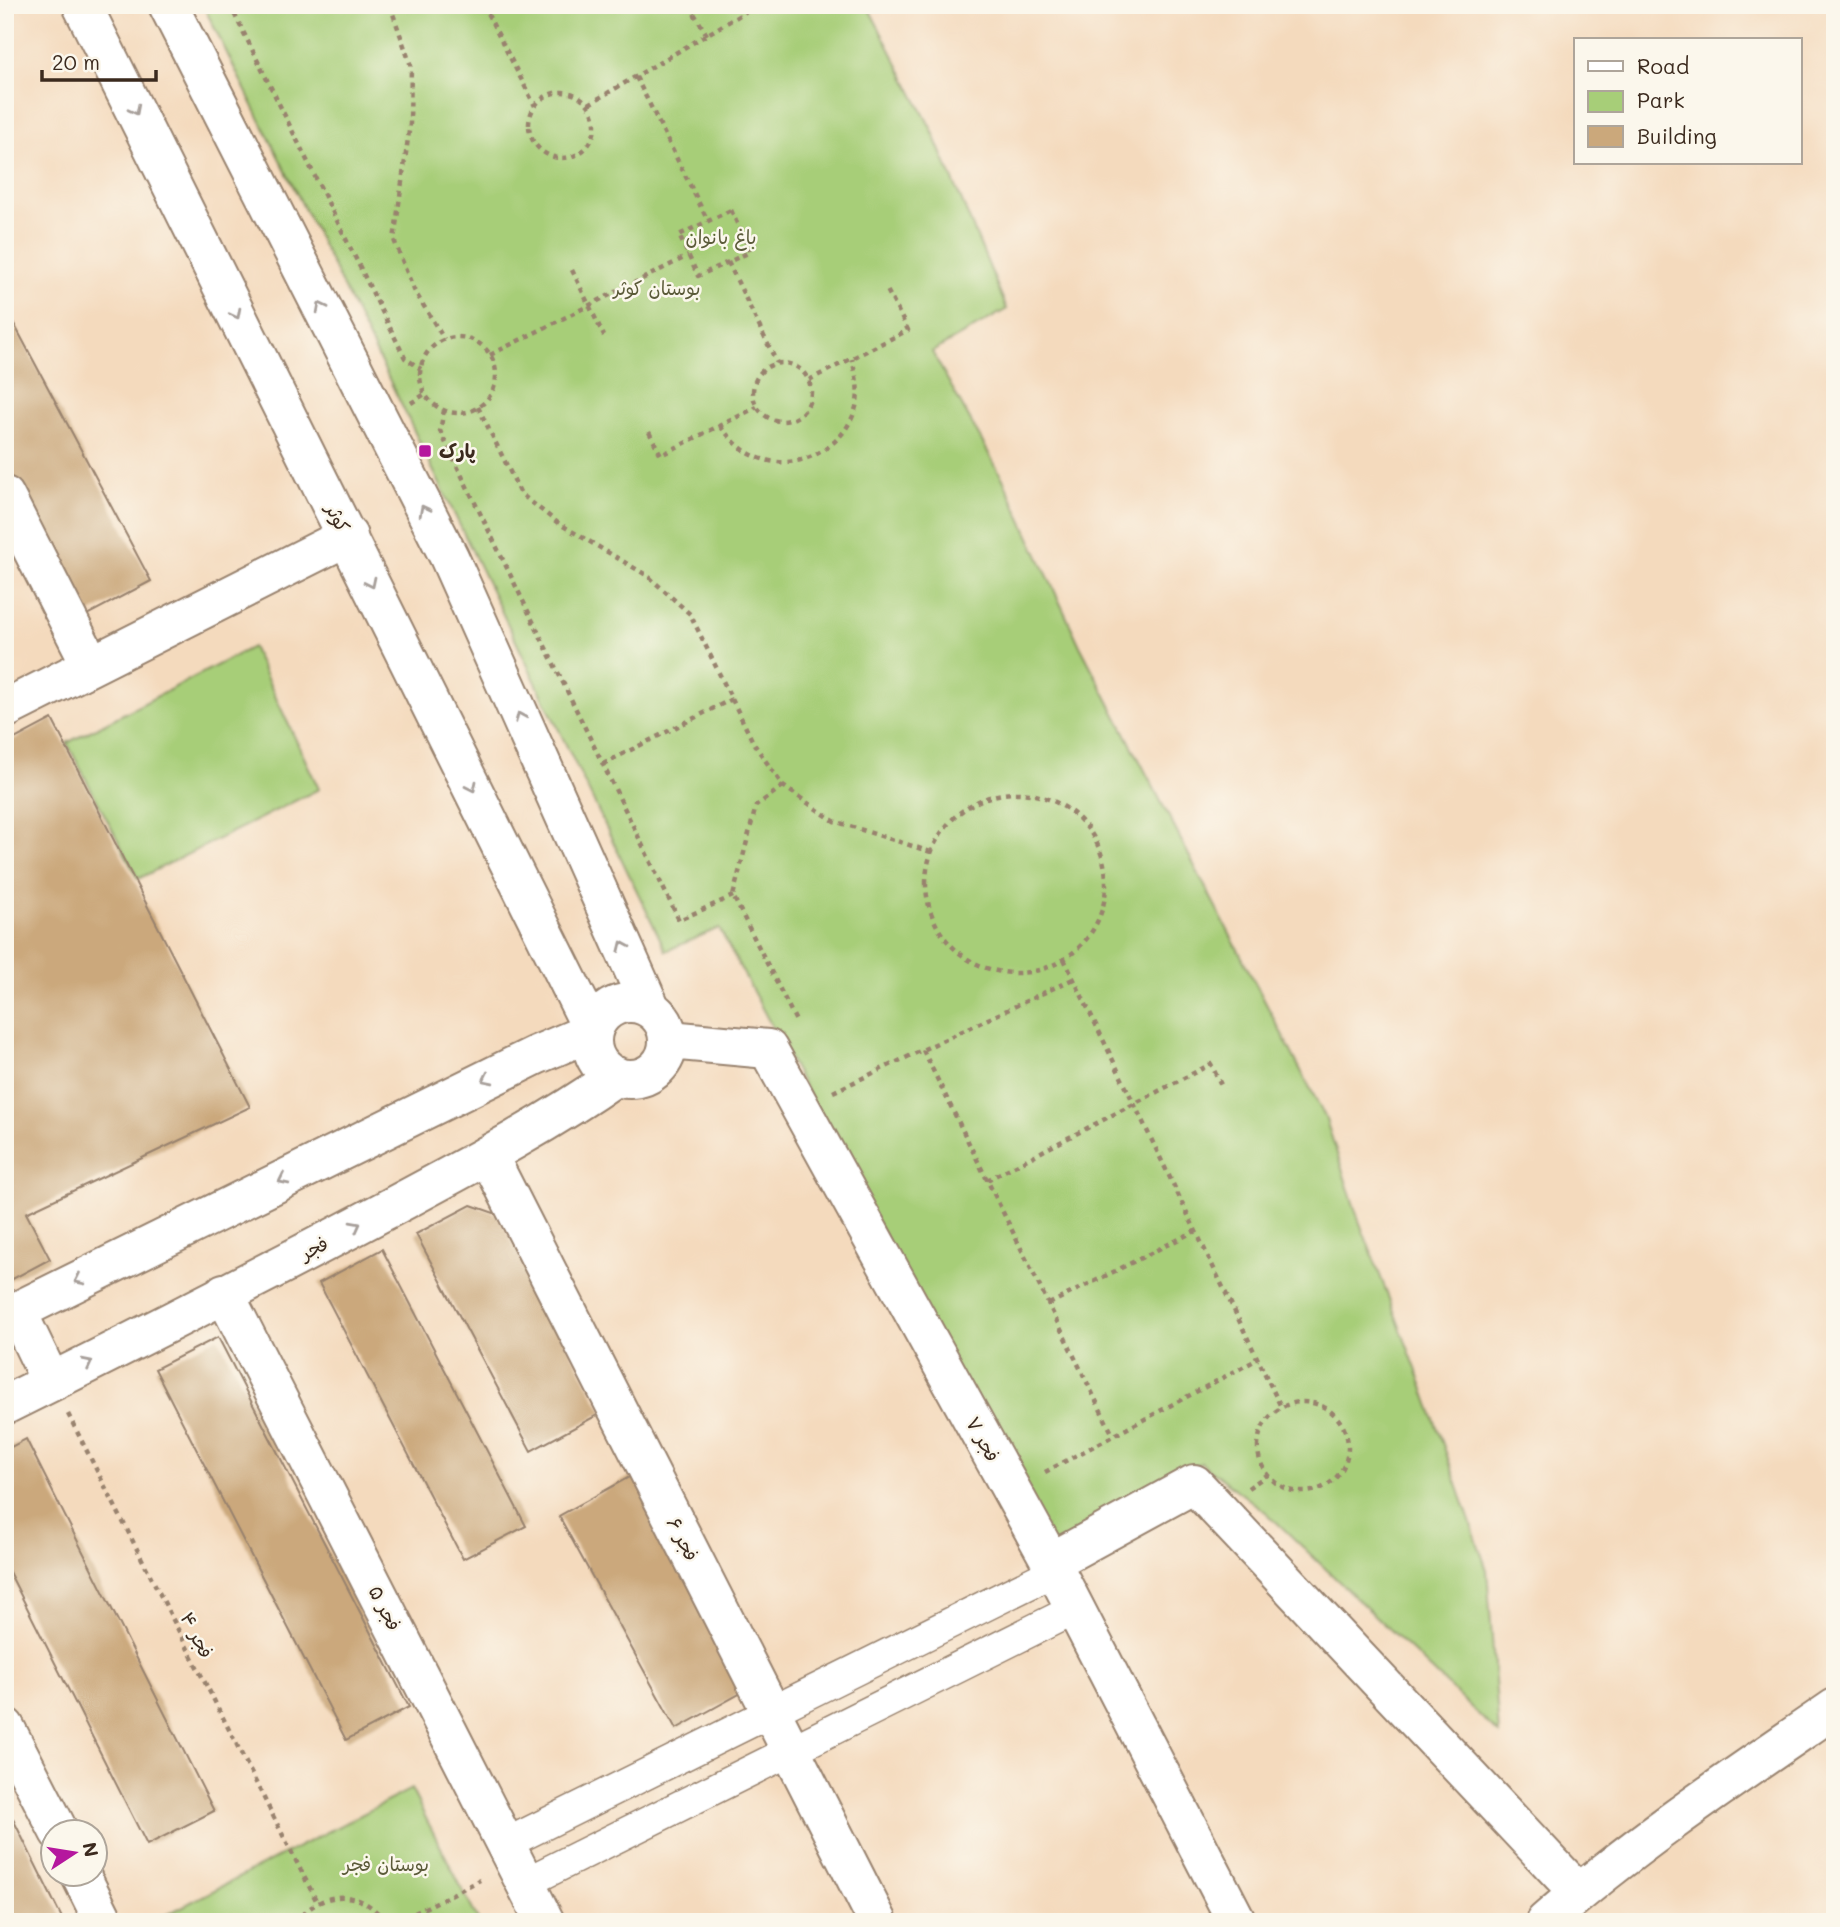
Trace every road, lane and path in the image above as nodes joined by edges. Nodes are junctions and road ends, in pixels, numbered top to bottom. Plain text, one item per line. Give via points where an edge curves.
1 (82, 5) edge
2 (168, 5) edge
3 (230, 5) edge
4 (390, 5) edge
5 (483, 5) edge
6 (499, 5) edge
7 (689, 5) edge
8 (757, 5) edge
9 (487, 12) junction
10 (707, 35) junction
11 (636, 77) junction
12 (589, 104) junction
13 (535, 106) junction
14 (708, 221) junction
15 (688, 256) junction
16 (728, 262) junction
17 (572, 270) dead end
18 (886, 288) dead end
19 (589, 305) junction
20 (604, 336) dead end
21 (444, 340) junction
22 (490, 355) junction
23 (852, 359) junction
24 (777, 363) junction
25 (421, 369) junction
26 (809, 380) junction
27 (478, 407) junction
28 (757, 407) junction
29 (444, 410) junction
30 (720, 426) junction
31 (649, 432) dead end
32 (5, 496) edge
33 (348, 536) junction
34 (91, 666) junction
35 (733, 699) junction
36 (5, 709) edge
37 (603, 764) junction
38 (783, 786) junction
39 (931, 852) junction
40 (733, 896) junction
41 (1064, 959) junction
42 (1073, 979) junction
43 (660, 1024) junction
44 (593, 1031) junction
45 (801, 1031) dead end
46 (923, 1050) junction
47 (536, 1055) junction
48 (616, 1076) junction
49 (1222, 1087) dead end
50 (1134, 1103) junction
51 (838, 1105) dead end
52 (564, 1112) junction
53 (488, 1155) junction
54 (987, 1180) junction
55 (1195, 1230) junction
56 (224, 1293) junction
57 (1049, 1304) junction
58 (11, 1314) edge
59 (1258, 1359) junction
60 (51, 1382) junction
61 (5, 1405) edge
62 (1281, 1407) junction
63 (1113, 1435) junction
64 (1040, 1474) dead end
65 (1053, 1566) junction
66 (1075, 1609) junction
67 (1835, 1708) edge
68 (771, 1712) junction
69 (5, 1727) edge
70 (791, 1750) junction
71 (52, 1818) edge
72 (515, 1863) junction
73 (87, 1888) edge
74 (1579, 1893) junction
75 (317, 1902) junction
76 (104, 1922) edge
77 (296, 1922) edge
78 (385, 1922) edge
79 (397, 1922) edge
80 (545, 1922) edge
81 (878, 1922) edge
82 (1237, 1922) edge
83 (1545, 1922) edge

1 -> 33 street, کوثر
43 -> 2 street via 449,557
3 - 25 path via 405,358
4 - 21 path via 411,66 410,124 394,240 414,290
5 - 9 path
6 - 9 path
7 - 10 path
8 - 10 path
9 - 13 path
10 - 11 path
11 - 12 path
11 - 14 path
12 - 13 path via 562,91 551,93
12 - 13 path via 596,125 594,136 579,154 569,158 557,158 537,147 529,126
14 - 15 path via 679,235
14 - 16 path via 731,210 750,251
15 - 16 path via 698,276
15 - 19 path
16 - 24 path
17 - 19 path
18 - 23 path via 908,330
19 - 20 path
19 - 22 path
21 - 22 path via 470,338
21 - 25 path via 433,346
22 - 27 path via 495,366 493,389
23 - 26 path
23 - 30 path via 858,383 856,408 845,431 828,449 781,463 757,458 736,445
24 - 26 path via 796,366
24 - 28 path via 754,379
25 - 29 path via 425,394
26 - 28 path via 806,409 791,421 771,420
27 - 29 path via 467,412
27 - 35 path via 521,494 558,523 648,576 690,614
28 - 30 path
29 - 37 path via 440,431
30 - 31 path via 661,455
32 - 34 street
33 - 34 street
33 -> 44 street, کوثر
34 - 36 street
35 - 37 path
35 - 38 path via 754,744
37 - 40 path via 679,920
38 - 39 path via 834,821
38 - 40 path via 757,806
39 - 41 path via 925,881 930,910 943,937 964,958 991,971 1021,974
39 - 41 path via 946,825 968,806 996,794 1026,793 1054,801 1079,818 1097,842 1106,871 1105,900 1094,929
40 - 45 path
41 - 42 path
42 - 46 path
42 - 50 path
43 - 44 street via 638,1003 624,1003 610,1008
43 - 48 street via 666,1053 661,1064 641,1078
43 - 65 street, فجر ۷ via 768,1049
44 - 47 street
44 - 48 street via 599,1063
46 - 51 path via 832,1093
46 - 54 path
47 - 52 street via 566,1063 575,1085
47 -> 58 street
48 - 52 street, فجر
49 - 50 path via 1211,1064
50 - 54 path
50 - 55 path
52 - 53 street, فجر
56 -> 53 street, فجر
53 - 68 street, فجر ۶
54 - 57 path
55 - 57 path
55 - 59 path
60 -> 56 street, فجر
56 - 72 street, فجر ۵
57 - 63 path
58 - 60 street
59 - 62 path
59 - 63 path
60 - 61 street, فجر
60 - 75 path, فجر ۴
62 - 62 path via 1294,1402 1322,1405 1342,1425 1348,1453 1343,1467 1324,1487 1293,1491 1279,1485 1260,1461 1261,1430
63 - 64 path
65 - 66 street, فجر ۷
65 - 68 street
65 - 74 street via 1194,1484
66 - 70 street
66 - 82 street, فجر ۷
67 - 74 street
68 - 70 street, فجر ۶
68 - 72 street
69 - 71 street
70 - 72 street
70 - 81 street, فجر ۶
72 - 79 path
72 - 80 street, فجر ۵
73 - 76 street
74 - 83 street
75 - 77 path
75 - 78 path via 350,1897 379,1912

